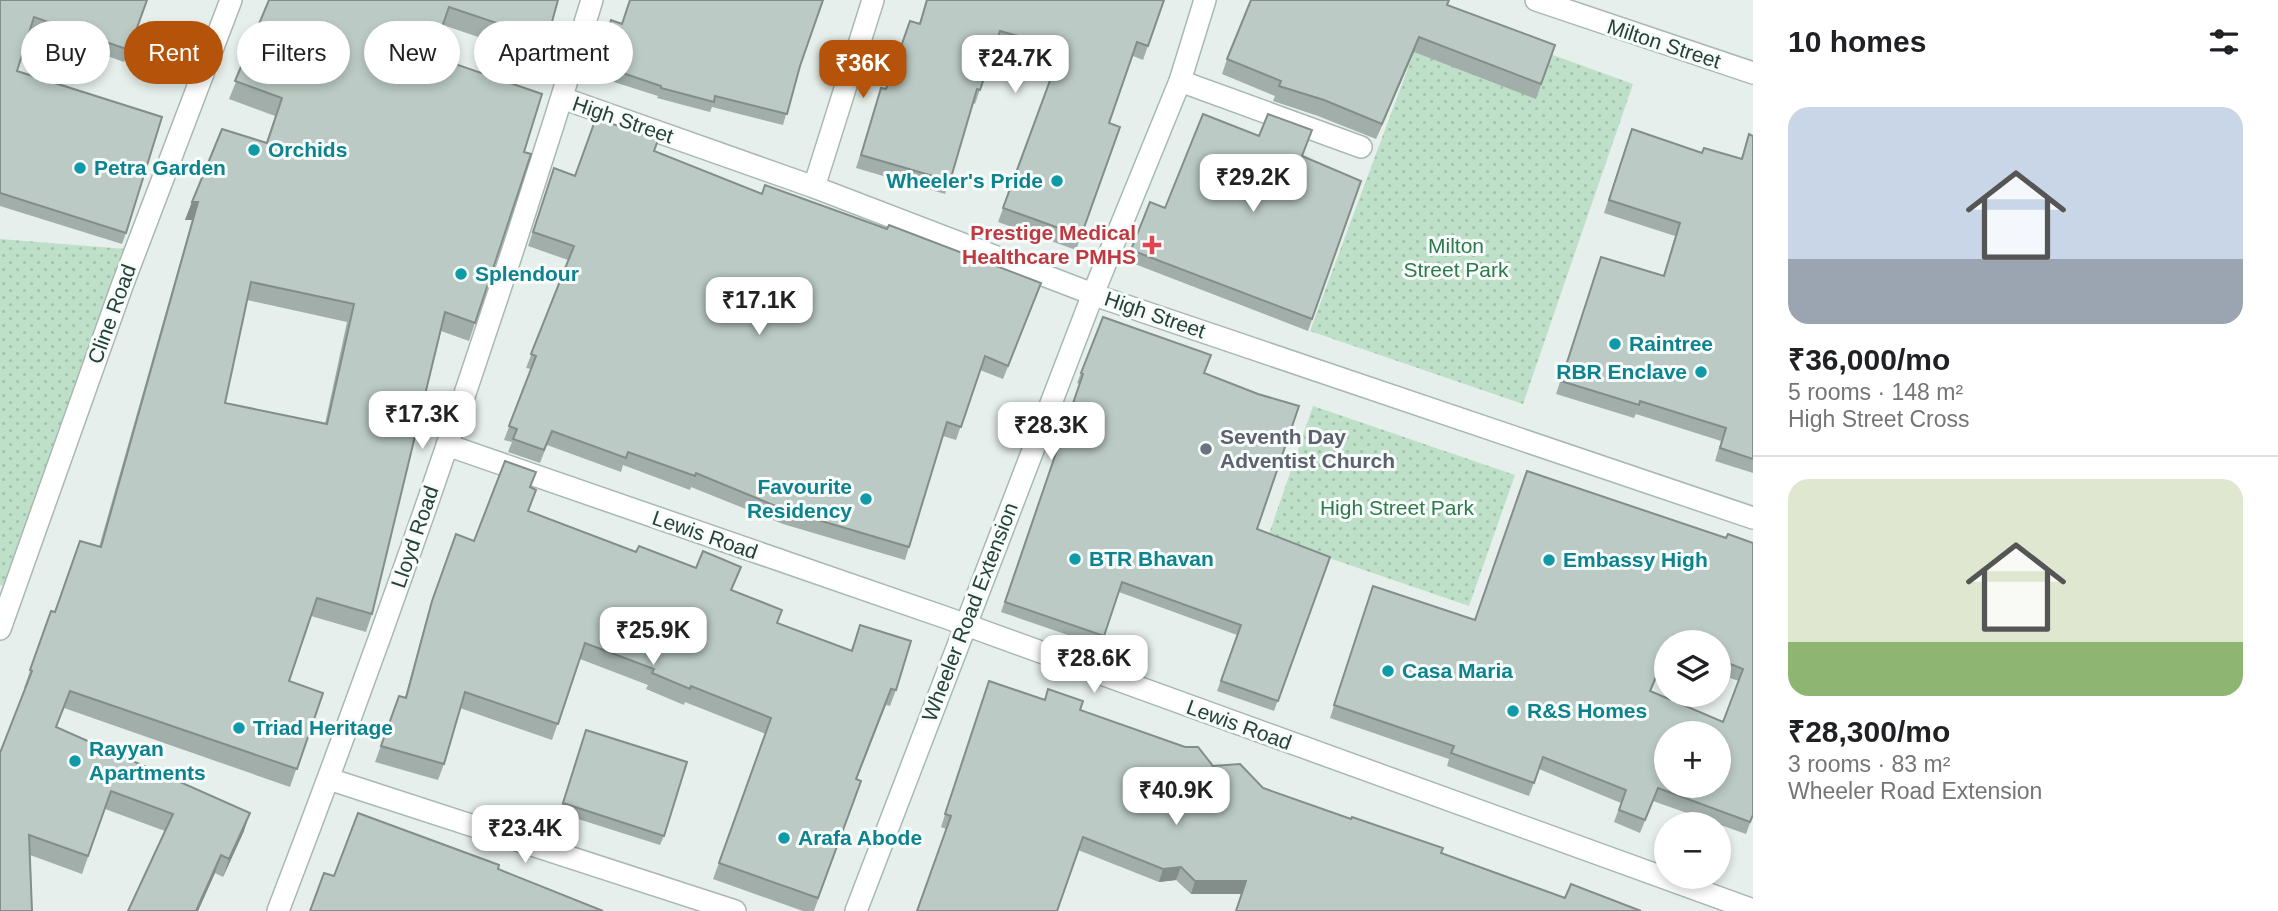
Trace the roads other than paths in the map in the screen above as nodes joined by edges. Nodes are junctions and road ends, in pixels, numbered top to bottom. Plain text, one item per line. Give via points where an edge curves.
1 (231, 0) edge
2 (592, 0) edge
3 (873, 0) edge
4 (1205, 0) edge
5 (1535, 0) edge
6 (1753, 73) edge
7 (1180, 81) junction
8 (562, 98) junction
9 (1360, 147) dead end
10 (814, 187) junction
11 (1093, 294) junction
12 (447, 445) junction
13 (1753, 518) edge
14 (965, 626) junction
15 (0, 629) edge
16 (329, 779) junction
17 (278, 911) edge
18 (735, 911) edge
19 (856, 911) edge
20 (1753, 911) edge

1 - 15 street, Cline Road via 121,286
2 - 8 street, Lloyd Road
3 - 10 street
4 - 7 street, Wheeler Road Extension
5 - 6 street, Milton Street
7 - 9 street
7 - 11 street, Wheeler Road Extension
8 - 10 street, High Street
8 - 12 street, Lloyd Road
10 - 11 street, High Street
11 - 13 street, High Street
11 - 14 street, Wheeler Road Extension
12 - 14 street, Lewis Road
12 - 16 street, Lloyd Road
14 - 19 street, Wheeler Road Extension
14 - 20 street, Lewis Road
16 - 17 street, Lloyd Road
16 - 18 street

